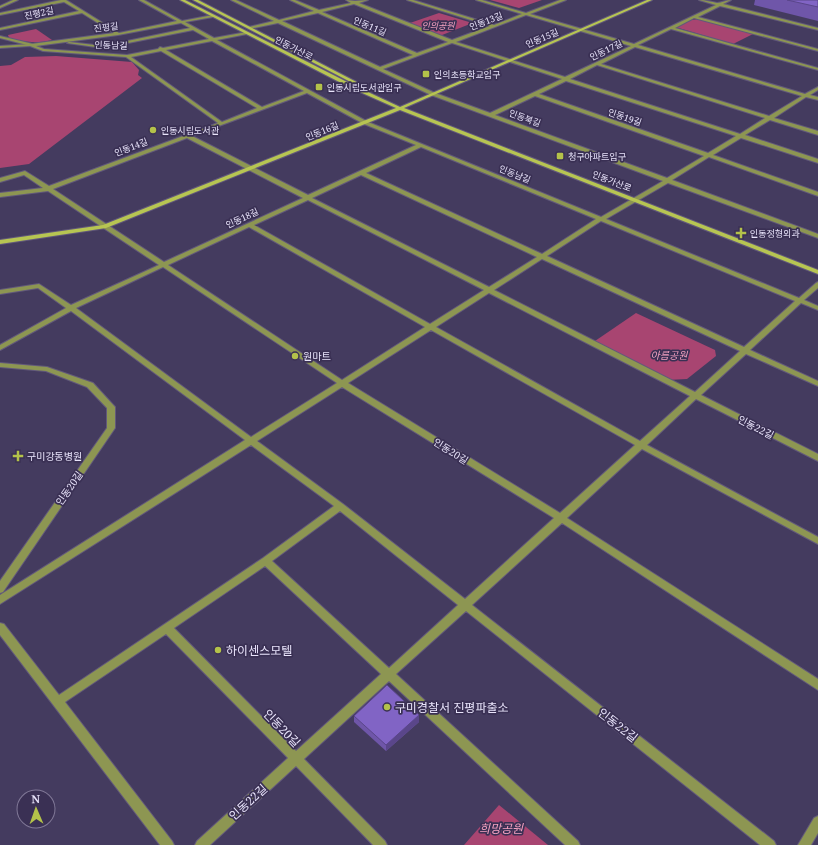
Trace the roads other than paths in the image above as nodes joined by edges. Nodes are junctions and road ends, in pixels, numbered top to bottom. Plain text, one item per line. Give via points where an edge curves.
1 (8, 0) edge
2 (16, 0) edge
3 (140, 0) edge
4 (182, 0) edge
5 (195, 0) edge
6 (233, 0) edge
7 (292, 0) edge
8 (348, 0) edge
9 (366, 0) edge
10 (409, 0) edge
11 (478, 0) edge
12 (564, 0) edge
13 (650, 0) edge
14 (701, 0) edge
15 (729, 0) edge
16 (63, 1) edge
17 (0, 2) edge
18 (354, 3) junction
19 (719, 4) junction
20 (0, 7) edge
21 (82, 12) junction
22 (317, 12) junction
23 (0, 14) edge
24 (526, 14) junction
25 (212, 16) junction
26 (694, 17) junction
27 (180, 22) junction
28 (279, 22) junction
29 (494, 26) junction
30 (250, 28) junction
31 (671, 28) junction
32 (0, 29) edge
33 (193, 29) junction
34 (818, 29) edge
35 (581, 30) junction
36 (246, 33) junction
37 (118, 34) junction
38 (0, 37) edge
39 (214, 40) junction
40 (59, 41) junction
41 (452, 42) junction
42 (31, 45) junction
43 (634, 46) junction
44 (0, 47) edge
45 (160, 48) junction
46 (818, 50) edge
47 (417, 55) junction
48 (126, 56) junction
49 (509, 61) junction
50 (597, 64) junction
51 (379, 69) junction
52 (818, 69) edge
53 (566, 79) junction
54 (818, 88) edge
55 (308, 91) junction
56 (433, 94) junction
57 (535, 94) junction
58 (806, 95) junction
59 (818, 99) edge
60 (399, 108) junction
61 (262, 109) junction
62 (491, 115) junction
63 (769, 118) junction
64 (366, 123) junction
65 (222, 124) junction
66 (818, 133) edge
67 (187, 136) junction
68 (741, 136) junction
69 (421, 146) junction
70 (709, 155) junction
71 (818, 162) edge
72 (252, 169) junction
73 (362, 173) junction
74 (0, 180) edge
75 (668, 180) junction
76 (47, 189) junction
77 (818, 194) edge
78 (0, 195) edge
79 (309, 198) junction
80 (636, 200) junction
81 (601, 219) junction
82 (250, 225) junction
83 (104, 227) junction
84 (818, 236) edge
85 (0, 242) edge
86 (543, 256) junction
87 (162, 265) junction
88 (818, 272) edge
89 (818, 284) edge
90 (490, 290) junction
91 (0, 292) edge
92 (800, 300) junction
93 (72, 308) junction
94 (818, 308) edge
95 (432, 326) junction
96 (0, 348) edge
97 (745, 350) junction
98 (0, 365) edge
99 (342, 383) junction
100 (818, 384) edge
101 (695, 396) junction
102 (252, 440) junction
103 (641, 445) junction
104 (818, 458) edge
105 (340, 506) junction
106 (561, 518) junction
107 (818, 541) edge
108 (266, 561) junction
109 (0, 588) edge
110 (0, 600) edge
111 (466, 604) junction
112 (0, 627) edge
113 (167, 628) junction
114 (389, 674) junction
115 (818, 685) edge
116 (58, 701) junction
117 (295, 760) junction
118 (818, 822) edge
119 (168, 845) edge
120 (201, 845) edge
121 (381, 845) edge
122 (574, 845) edge
123 (770, 845) edge
124 (804, 845) edge

1 - 17 street
2 - 20 street
3 - 27 street, 인동남길
4 - 25 main road, 인동가산로
5 - 30 main road, 인동가산로
6 - 28 street, 인동북길
7 - 22 street
8 - 18 street
9 - 18 street, 인동11길
10 - 29 street
11 - 24 street
12 - 24 street, 인동13길
13 - 35 main road, 인동15길
14 - 19 street
15 - 19 street, 인동17길
16 - 21 street, 진평2길
16 - 23 street, 진평2길
18 - 22 street, 인동11길
18 - 41 street, 인동11길
19 - 26 street, 인동17길
19 - 34 street
21 - 32 street, 진평2길
21 - 37 street, 진평2길
22 - 28 street, 인동11길
22 - 47 street, 인동11길
24 - 29 street, 인동13길
24 - 35 street
25 - 27 street, 진평길
25 - 36 main road, 인동가산로
26 - 31 street, 인동17길
26 - 46 street
27 - 33 street, 인동남길
27 - 37 street, 진평길
28 - 30 street, 인동11길
28 - 51 street, 인동북길
29 - 41 street, 인동13길
30 - 60 main road, 인동가산로 via 358,83
31 - 43 street, 인동17길
31 - 52 street
33 - 39 street, 인동남길
33 - 40 street, 인동남길 via 103,47
35 - 43 street
35 - 49 main road, 인동15길
36 - 39 street
36 - 60 main road, 인동가산로
37 - 40 street, 진평길
38 - 42 street, 인동남길
39 - 45 street, 인동남길
39 - 55 street, 인동남길
40 - 42 street, 진평길
41 - 47 street, 인동13길
41 - 49 street
42 - 44 street, 진평길
42 - 48 street, 인동남길 via 43,50
43 - 50 street, 인동17길
43 - 58 street
45 - 48 street, 인동남길
45 - 61 street
47 - 51 street, 인동13길
48 - 65 street
49 - 53 street
49 - 56 main road, 인동15길
50 - 53 street, 인동17길
50 - 63 street
51 - 56 street, 인동북길
53 - 57 street, 인동17길
53 - 68 street, 인동19길
54 - 58 street
55 - 61 street, 인동14길
55 - 64 street, 인동남길
56 - 60 main road, 인동15길
56 - 62 street, 인동북길
57 - 62 street, 인동17길
57 - 70 street, 인동19길
58 - 59 street
58 - 63 street
60 - 64 main road, 인동16길
60 - 80 main road, 인동가산로
61 - 65 street, 인동14길
62 - 75 street, 인동북길
63 - 66 street
63 - 68 street
64 - 69 street, 인동남길
64 - 72 main road, 인동16길
65 - 67 street, 인동14길
67 - 72 street
67 - 76 street, 인동14길
68 - 70 street
68 - 71 street, 인동19길
69 - 73 street, 인동18길
69 - 81 street, 인동남길
70 - 75 street
70 - 77 street, 인동19길
72 - 79 street
72 - 83 main road, 인동16길
73 - 79 street, 인동18길
73 - 86 street
74 - 76 street via 25,173
75 - 80 street
75 - 84 street, 인동북길
76 - 78 street, 인동14길
76 - 83 street
79 - 82 street, 인동18길
79 - 90 street
80 - 81 street
80 - 88 main road, 인동가산로
81 - 86 street
81 - 92 street, 인동남길
82 - 87 street, 인동18길
82 - 95 street
83 - 85 main road, 인동16길
83 - 87 street
86 - 90 street
86 - 97 street
87 - 93 street, 인동18길
87 - 99 street, 인동20길
89 - 92 street, 인동22길
90 - 95 street
90 - 101 street
91 - 93 street via 39,286
92 - 94 street, 인동남길
92 - 97 street, 인동22길
93 - 96 street, 인동18길
93 - 102 street
95 - 99 street
95 - 103 street
97 - 100 street
97 - 101 street, 인동22길
98 - 109 street, 인동20길 via 47,369 90,385 111,407 111,428
99 - 102 street
99 - 106 street, 인동20길
101 - 103 street, 인동22길
101 - 104 street, 인동22길
102 - 105 street
102 - 110 street
103 - 106 street, 인동22길
103 - 107 street
105 - 108 street
105 - 111 street
106 - 111 street, 인동22길
106 - 115 street
108 - 113 street
108 - 114 street
111 - 114 street, 인동22길
111 - 123 street, 인동22길
112 - 116 street
113 - 116 street
113 - 117 street, 인동20길
114 - 117 street, 인동22길
114 - 122 street
116 - 119 street
117 - 120 street, 인동22길
117 - 121 street
118 - 124 street

